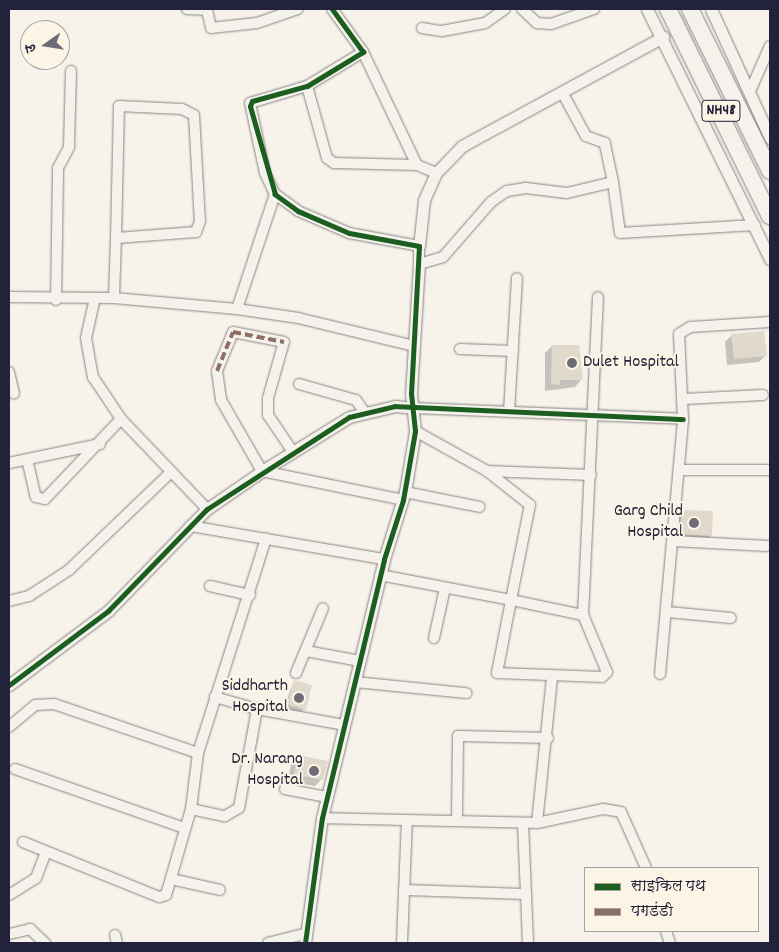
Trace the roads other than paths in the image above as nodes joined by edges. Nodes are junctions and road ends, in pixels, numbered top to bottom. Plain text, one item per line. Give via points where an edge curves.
1 (187, 9) edge
2 (298, 9) edge
3 (332, 9) edge
4 (505, 9) edge
5 (522, 9) edge
6 (594, 9) edge
7 (647, 9) edge
8 (668, 9) edge
9 (690, 9) edge
10 (711, 9) edge
11 (422, 28) dead end
12 (663, 37) junction
13 (770, 46) edge
14 (363, 52) junction
15 (70, 70) dead end
16 (307, 86) junction
17 (751, 89) junction
18 (562, 92) junction
19 (770, 138) edge
20 (416, 165) junction
21 (770, 171) edge
22 (436, 173) junction
23 (613, 182) junction
24 (275, 194) junction
25 (770, 216) edge
26 (754, 225) junction
27 (116, 238) junction
28 (419, 246) junction
29 (770, 259) edge
30 (419, 264) junction
31 (517, 278) dead end
32 (9, 297) edge
33 (598, 297) dead end
34 (95, 298) junction
35 (114, 298) junction
36 (56, 300) junction
37 (237, 309) junction
38 (770, 322) edge
39 (415, 346) junction
40 (460, 349) dead end
41 (513, 351) junction
42 (9, 372) edge
43 (299, 384) dead end
44 (14, 393) dead end
45 (763, 395) dead end
46 (684, 399) junction
47 (413, 408) junction
48 (509, 412) junction
49 (365, 413) junction
50 (594, 414) junction
51 (121, 419) junction
52 (683, 419) junction
53 (415, 431) junction
54 (100, 444) junction
55 (293, 452) junction
56 (27, 459) junction
57 (9, 463) edge
58 (680, 470) junction
59 (770, 470) edge
60 (262, 471) junction
61 (487, 471) junction
62 (170, 473) junction
63 (591, 475) junction
64 (404, 496) junction
65 (480, 507) dead end
66 (207, 509) junction
67 (190, 526) junction
68 (266, 538) junction
69 (674, 541) junction
70 (767, 546) dead end
71 (384, 559) junction
72 (380, 575) junction
73 (210, 586) dead end
74 (445, 588) junction
75 (250, 595) junction
76 (511, 600) junction
77 (9, 601) edge
78 (323, 608) dead end
79 (668, 612) junction
80 (583, 615) junction
81 (730, 618) dead end
82 (434, 638) dead end
83 (306, 651) junction
84 (360, 661) junction
85 (296, 673) dead end
86 (660, 674) dead end
87 (552, 677) junction
88 (355, 682) junction
89 (9, 685) edge
90 (466, 693) dead end
91 (215, 697) junction
92 (257, 709) junction
93 (344, 724) junction
94 (9, 727) edge
95 (548, 738) junction
96 (198, 753) junction
97 (15, 769) dead end
98 (285, 789) dead end
99 (327, 797) junction
100 (191, 809) junction
101 (322, 818) junction
102 (457, 819) junction
103 (407, 820) junction
104 (522, 823) junction
105 (537, 823) junction
106 (184, 828) junction
107 (23, 842) dead end
108 (46, 852) junction
109 (646, 867) edge
110 (170, 879) junction
111 (220, 890) dead end
112 (404, 890) junction
113 (526, 894) junction
114 (9, 895) edge
115 (9, 934) edge
116 (305, 939) edge
117 (45, 943) edge
118 (268, 943) edge
119 (402, 943) edge
120 (528, 943) edge

1 - 2 street via 207,10 211,28 257,23
3 - 14 street
4 - 11 street via 485,23 442,31
5 - 6 street via 537,23 551,24
7 - 12 street
8 - 25 highway, NH48
9 - 21 highway, NH48
10 - 17 street
12 - 18 street
12 - 26 street
13 - 17 street
14 - 16 street
14 - 20 street
15 - 36 street via 69,147 58,168
16 - 20 street via 327,158 334,163
16 - 24 street via 250,103 266,174
17 - 19 street
18 - 22 street via 485,131 462,146
18 - 23 street via 586,136 605,143
20 - 22 street
22 - 28 street via 424,200
23 - 26 street via 620,233
23 - 30 street via 567,193 526,188 507,191 491,202 443,257
24 - 28 street via 298,211 349,233
24 - 37 street
26 - 29 street
27 - 27 street via 196,232 200,211 194,115 182,109 119,106
27 - 35 street
28 - 30 street
30 - 39 street
31 - 41 street
32 - 36 street
33 - 50 street
34 - 35 street
34 - 36 street
34 - 51 street via 87,357 92,377
35 - 37 street
37 - 39 street via 298,318
38 - 46 street via 683,329 679,334
39 - 47 street
40 - 41 street
41 - 48 street
42 - 44 street
43 - 49 street via 356,400
45 - 46 street
46 - 52 street
47 - 48 street
47 - 49 street via 395,406
47 - 53 street
48 - 50 street
49 - 55 street via 349,417
50 - 52 street
50 - 63 street
51 - 54 street
51 - 62 street
52 - 58 street
53 - 61 street
53 - 64 street
54 - 56 street
54 - 56 street via 45,499 36,497
55 - 60 street
55 - 60 street via 268,415 268,398 284,342 233,332 217,371 221,400
56 - 57 street
58 - 59 street
58 - 69 street
60 - 64 street
60 - 66 street
61 - 63 street
61 - 76 street via 530,504
62 - 66 street
62 - 77 street via 69,570 29,596
63 - 80 street
64 - 65 street
64 - 71 street
66 - 67 street
67 - 68 street
67 - 89 street via 108,611
68 - 71 street
68 - 75 street
69 - 70 street
69 - 79 street
71 - 72 street
72 - 74 street
72 - 84 street
73 - 75 street
74 - 76 street
74 - 82 street
75 - 91 street
76 - 80 street
76 - 87 street via 497,673
78 - 83 street
79 - 81 street
79 - 86 street
80 - 87 street via 607,672 602,677
83 - 84 street
83 - 85 street
84 - 88 street
87 - 95 street
88 - 90 street
88 - 93 street
91 - 92 street
91 - 96 street
92 - 93 street
92 - 100 street via 239,808 225,816
93 - 99 street
94 - 96 street via 35,705 54,704
95 - 102 street via 458,736
95 - 105 street
96 - 100 street
97 - 106 street
98 - 99 street
99 - 101 street
100 - 106 street
101 - 103 street
101 - 116 street
102 - 103 street
102 - 104 street
103 - 112 street
104 - 105 street
104 - 113 street
105 - 109 street via 603,809 621,812
106 - 110 street
107 - 108 street
108 - 110 street via 159,897 166,895
108 - 114 street via 36,878
110 - 111 street
112 - 113 street
112 - 119 street
113 - 120 street
115 - 117 street via 30,928
116 - 118 street

